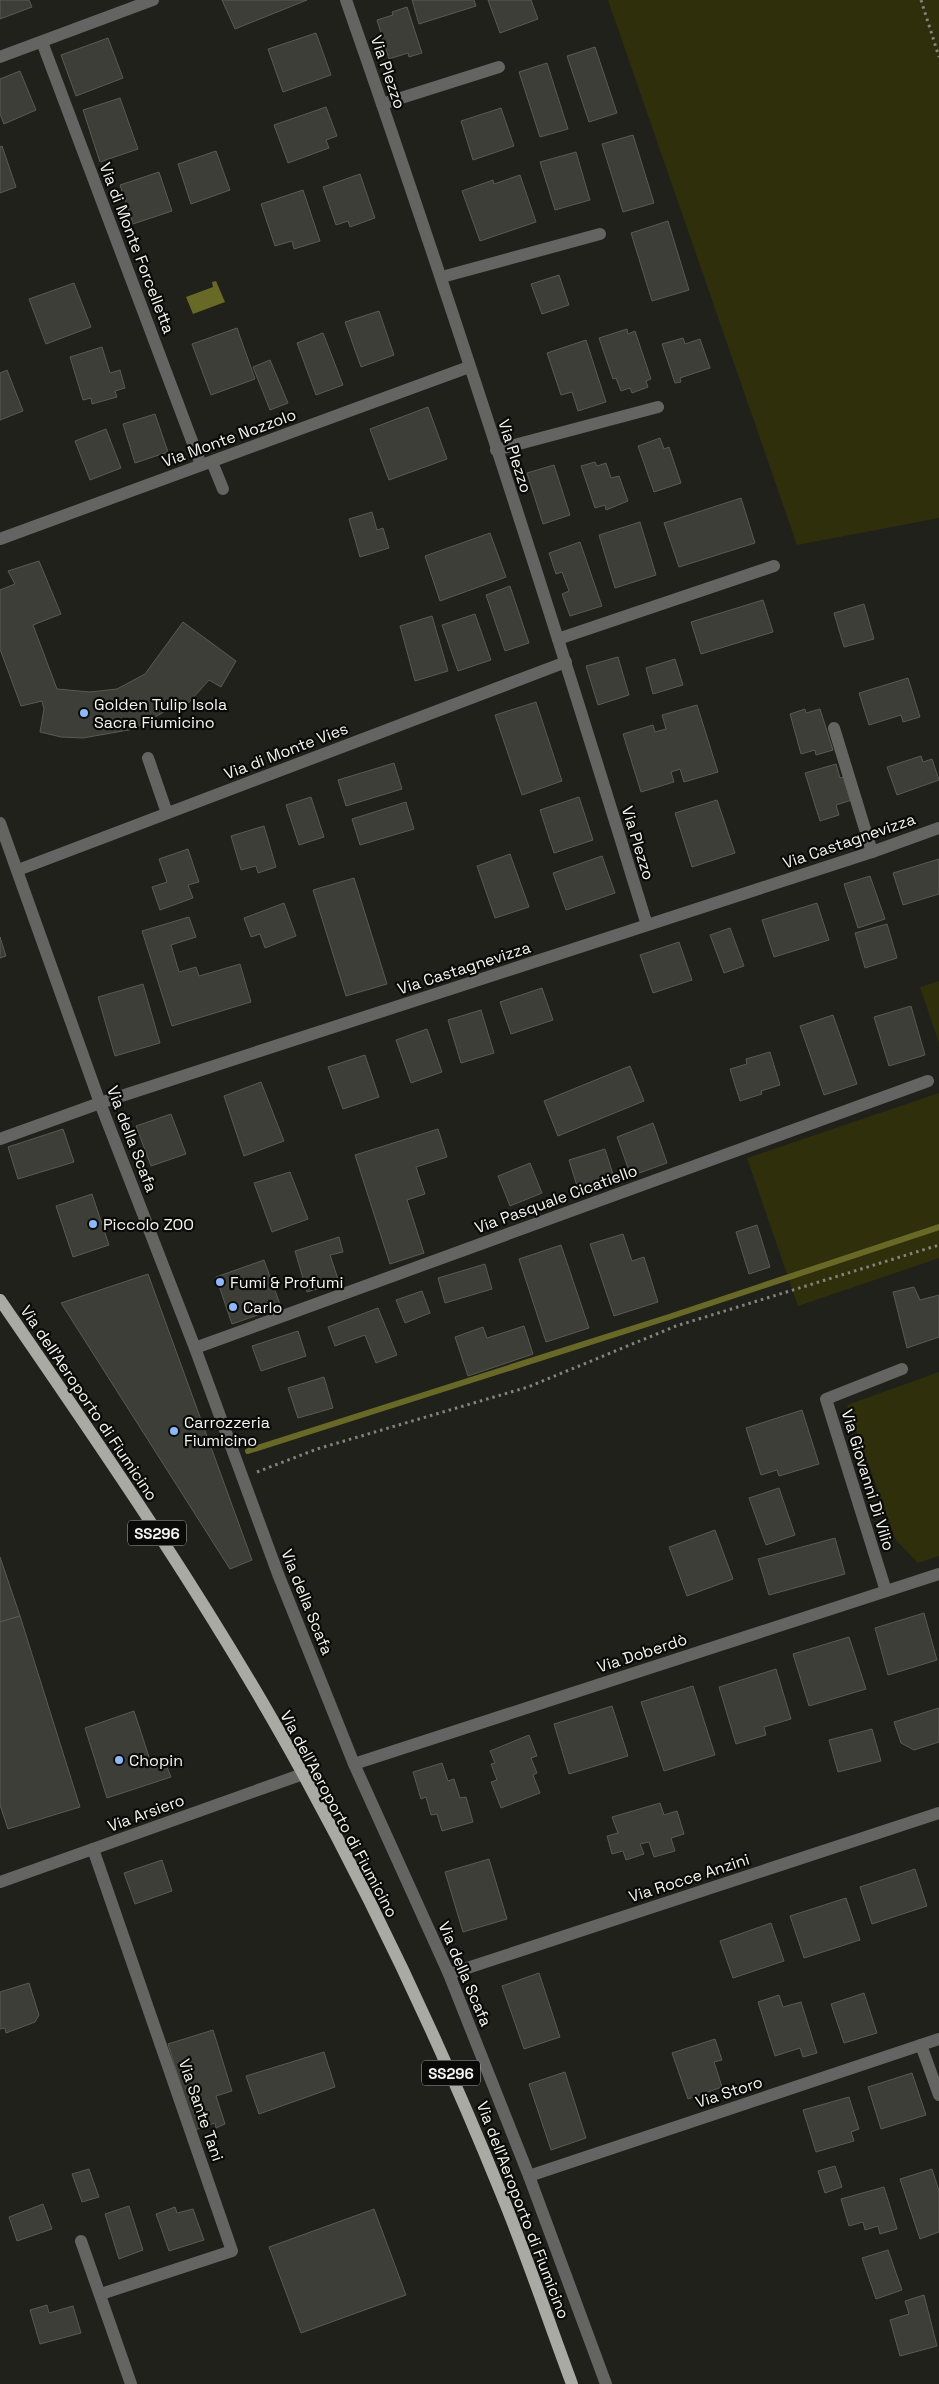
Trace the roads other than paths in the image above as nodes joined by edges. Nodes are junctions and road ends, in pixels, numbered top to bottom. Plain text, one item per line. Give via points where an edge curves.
1 (153, 0) edge
2 (346, 0) edge
3 (42, 42) junction
4 (0, 57) edge
5 (499, 67) dead end
6 (382, 104) junction
7 (600, 234) dead end
8 (442, 277) junction
9 (469, 367) junction
10 (658, 407) dead end
11 (496, 450) junction
12 (206, 464) junction
13 (223, 489) dead end
14 (0, 539) edge
15 (774, 566) dead end
16 (558, 639) junction
17 (566, 662) junction
18 (834, 728) dead end
19 (148, 758) dead end
20 (167, 813) junction
21 (0, 823) edge
22 (939, 828) edge
23 (872, 852) junction
24 (18, 870) junction
25 (647, 925) junction
26 (928, 1081) dead end
27 (100, 1103) junction
28 (0, 1139) edge
29 (0, 1300) edge
30 (195, 1348) junction
31 (902, 1369) dead end
32 (939, 1574) edge
33 (886, 1591) junction
34 (354, 1764) junction
35 (303, 1774) junction
36 (939, 1813) edge
37 (93, 1849) junction
38 (0, 1882) edge
39 (449, 1974) junction
40 (939, 2039) edge
41 (921, 2045) junction
42 (939, 2096) edge
43 (529, 2176) junction
44 (81, 2241) dead end
45 (101, 2294) junction
46 (131, 2384) edge
47 (572, 2384) edge
48 (606, 2384) edge

1 - 3 street
2 - 6 street, Via Plezzo
3 - 4 street
3 - 12 street, Via di Monte Forcelletta
5 - 6 street
6 - 8 street, Via Plezzo
7 - 8 street
8 - 9 street, Via Plezzo
9 - 11 street, Via Plezzo
9 - 12 street, Via Monte Nozzolo
10 - 11 street
11 - 16 street, Via Plezzo
12 - 13 street, Via di Monte Forcelletta
12 - 14 street, Via Monte Nozzolo
15 - 16 street
16 - 17 street, Via Plezzo
17 - 20 street, Via di Monte Vies
17 - 25 street, Via Plezzo
18 - 23 street
19 - 20 street
20 - 24 street, Via di Monte Vies
21 - 24 street, Via della Scafa
22 - 23 street, Via Castagnevizza
23 - 25 street, Via Castagnevizza
24 - 27 street, Via della Scafa
25 - 27 street, Via Castagnevizza
26 - 30 street, Via Pasquale Cicatiello
27 - 28 street, Via Castagnevizza
27 - 30 street, Via della Scafa
29 - 35 main road, Via dell'Aeroporto di Fiumicino / SS296 via 102,1448 203,1604
30 - 34 street, Via della Scafa via 278,1574
31 - 33 street, Via Giovanni Di Vilio via 826,1399
32 - 33 street, Via Doberdò
33 - 34 street, Via Doberdò
34 - 39 street, Via della Scafa
35 - 37 street, Via Arsiero
35 - 47 main road, Via dell'Aeroporto di Fiumicino / SS296 via 394,1952 458,2088 503,2196
36 - 39 street, Via Rocce Anzini
37 - 38 street, Via Arsiero
37 - 45 street, Via Sante Tani via 232,2251
39 - 43 street, Via della Scafa
40 - 41 street, Via Storo
41 - 42 street
41 - 43 street, Via Storo
43 - 48 street, Via della Scafa
44 - 45 street
45 - 46 street

